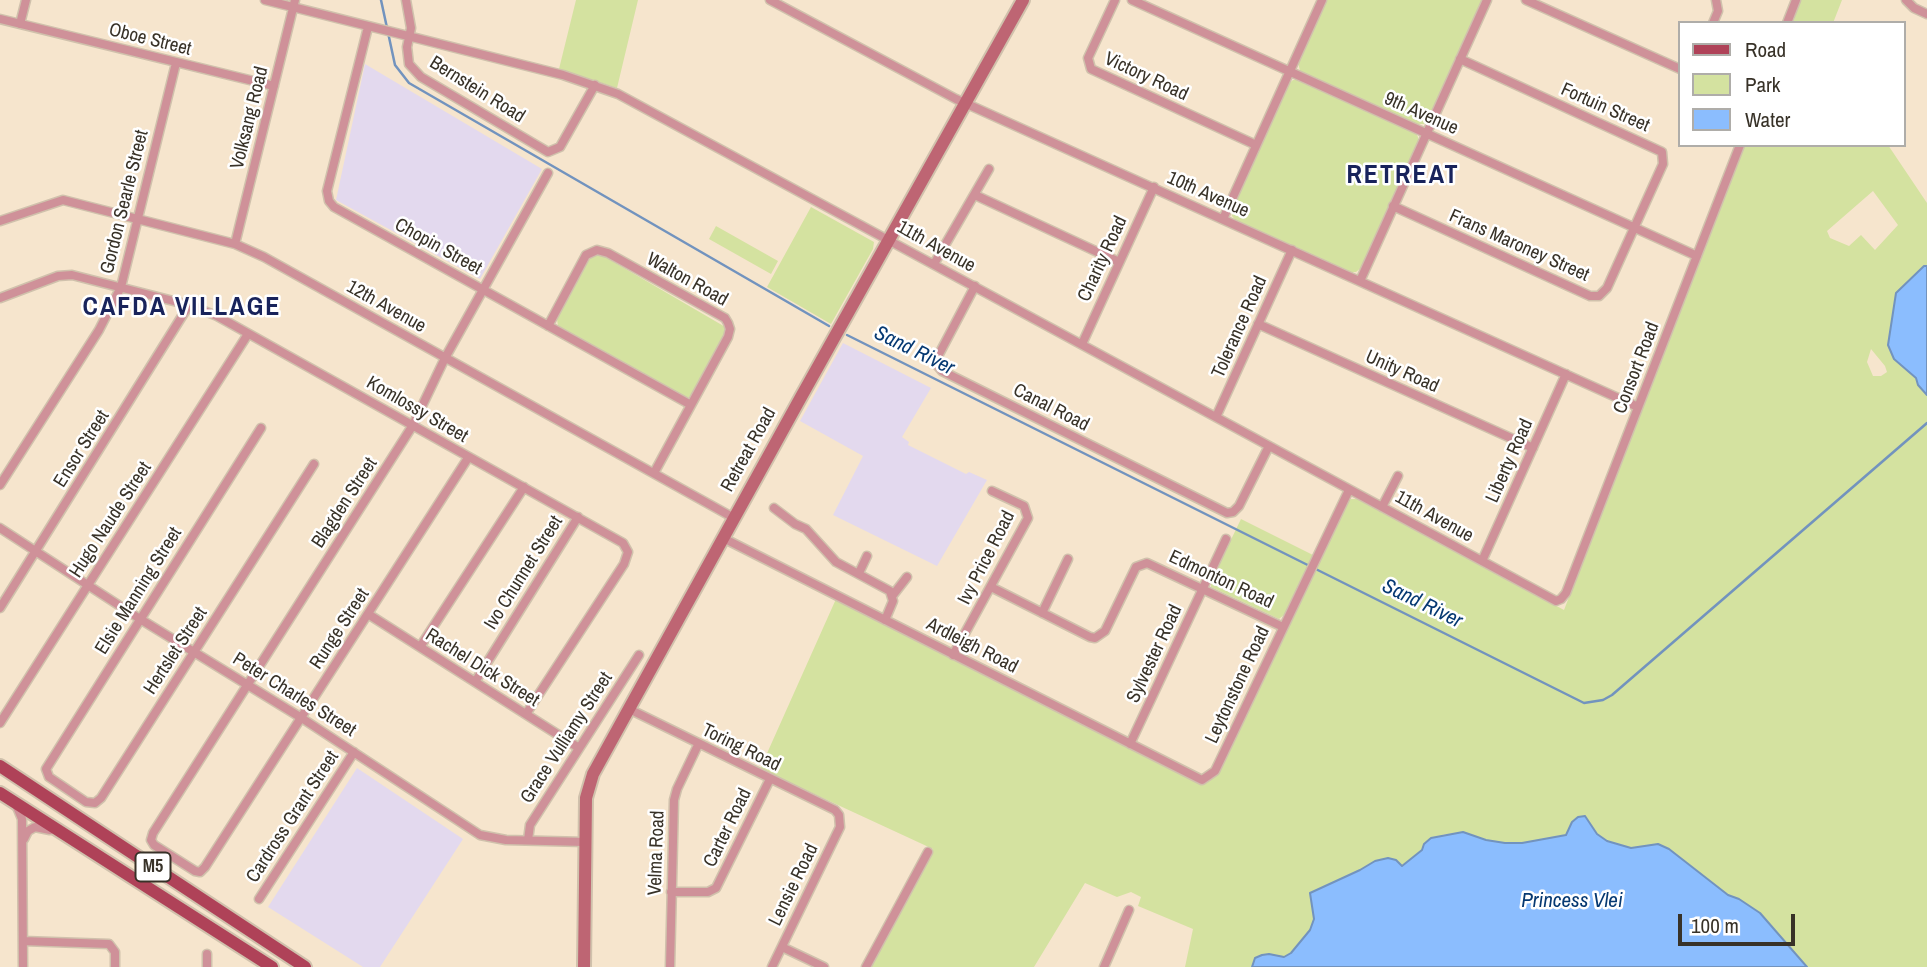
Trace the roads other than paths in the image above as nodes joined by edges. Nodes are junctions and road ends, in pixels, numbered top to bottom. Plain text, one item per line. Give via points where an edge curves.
1 (26, 0) edge
2 (265, 0) edge
3 (406, 0) edge
4 (769, 0) edge
5 (1023, 0) edge
6 (1115, 0) edge
7 (1132, 0) edge
8 (1322, 0) edge
9 (1487, 0) edge
10 (1527, 0) edge
11 (1716, 0) edge
12 (1796, 0) edge
13 (1906, 0) edge
14 (294, 4) edge
15 (1927, 14) edge
16 (0, 19) edge
17 (1714, 21) edge
18 (1788, 21) edge
19 (20, 24) junction
20 (368, 27) junction
21 (406, 35) junction
22 (1460, 59) junction
23 (176, 63) junction
24 (1678, 68) edge
25 (1290, 72) junction
26 (595, 85) junction
27 (274, 86) junction
28 (965, 103) junction
29 (1426, 133) junction
30 (1256, 145) junction
31 (1739, 147) edge
32 (989, 169) dead end
33 (548, 173) dead end
34 (1154, 187) junction
35 (975, 195) junction
36 (1393, 206) junction
37 (138, 219) junction
38 (1223, 219) junction
39 (0, 221) edge
40 (1634, 227) junction
41 (890, 240) junction
42 (235, 244) junction
43 (1292, 250) junction
44 (1697, 256) junction
45 (1119, 262) junction
46 (934, 264) junction
47 (1360, 281) junction
48 (975, 286) junction
49 (121, 287) junction
50 (483, 289) junction
51 (0, 299) edge
52 (190, 305) junction
53 (1258, 324) junction
54 (548, 326) junction
55 (248, 334) junction
56 (1082, 344) junction
57 (445, 358) junction
58 (1566, 374) junction
59 (691, 405) junction
60 (1638, 407) junction
61 (1216, 417) junction
62 (413, 425) junction
63 (261, 428) dead end
64 (1269, 446) junction
65 (1533, 448) junction
66 (468, 457) junction
67 (314, 464) dead end
68 (654, 473) junction
69 (1398, 476) dead end
70 (0, 485) edge
71 (524, 487) junction
72 (1349, 489) junction
73 (992, 491) dead end
74 (774, 508) dead end
75 (1382, 508) junction
76 (578, 517) junction
77 (734, 518) junction
78 (0, 528) edge
79 (723, 538) junction
80 (1226, 539) dead end
81 (36, 551) junction
82 (867, 556) dead end
83 (1068, 559) dead end
84 (1482, 561) junction
85 (859, 573) junction
86 (907, 577) dead end
87 (88, 585) junction
88 (991, 587) junction
89 (1203, 589) junction
90 (893, 595) junction
91 (1559, 600) joint
92 (0, 608) edge
93 (1042, 613) junction
94 (368, 614) junction
95 (141, 619) junction
96 (885, 620) junction
97 (1283, 627) junction
98 (420, 647) junction
99 (194, 651) junction
100 (639, 655) dead end
101 (953, 655) junction
102 (475, 682) junction
103 (247, 685) junction
104 (629, 709) junction
105 (526, 714) junction
106 (300, 717) junction
107 (0, 723) edge
108 (1130, 744) junction
109 (698, 745) junction
110 (579, 748) junction
111 (354, 752) junction
112 (0, 766) edge
113 (46, 772) joint
114 (1207, 778) joint
115 (770, 779) junction
116 (4, 796) edge
117 (839, 815) joint
118 (63, 833) junction
119 (151, 840) joint
120 (528, 840) junction
121 (23, 841) junction
122 (585, 842) junction
123 (928, 852) dead end
124 (671, 892) junction
125 (259, 899) dead end
126 (1129, 910) dead end
127 (23, 942) junction
128 (782, 947) junction
129 (207, 954) dead end
130 (670, 965) edge
131 (23, 967) edge
132 (115, 967) edge
133 (207, 967) edge
134 (272, 967) edge
135 (305, 967) edge
136 (582, 967) edge
137 (680, 967) edge
138 (772, 967) edge
139 (824, 967) edge
140 (866, 967) edge
141 (1104, 967) edge

1 - 19 street
2 - 14 street, 11th Avenue
3 - 21 street, Bernstein Road via 411,28
4 - 28 street, 10th Avenue
5 - 28 main road, Retreat Road
6 - 30 street, Victory Road via 1090,55 1091,69
7 - 25 street, 9th Avenue
8 - 25 street
9 - 22 street
10 - 24 street
11 - 17 street
12 - 18 street
13 - 15 street
14 - 20 street, 11th Avenue
14 - 27 street, Volksang Road
16 - 19 street, Oboe Street
19 - 23 street, Oboe Street
20 - 21 street, 11th Avenue
20 - 50 street, Chopin Street via 328,181 329,201 337,210
21 - 26 street, 11th Avenue
21 - 26 street, Bernstein Road via 409,64 421,77 548,152 560,147
22 - 29 street
22 - 40 street, Fortuin Street via 1660,150 1663,164
23 - 27 street, Oboe Street
23 - 37 street, Gordon Searle Street
25 - 29 street, 9th Avenue
25 - 30 street
26 - 41 street, 11th Avenue
27 - 42 street, Volksang Road
28 - 34 street, 10th Avenue
28 - 41 main road, Retreat Road
29 - 36 street
29 - 40 street, 9th Avenue
30 - 38 street
31 - 44 street, Consort Road
32 - 35 street
33 - 50 street, Blagden Street
34 - 38 street, 10th Avenue
34 - 45 street, Charity Road
35 - 45 street
35 - 46 street
36 - 40 street, Frans Maroney Street via 1593,296 1605,291
36 - 47 street
37 - 39 street, 12th Avenue via 63,200
37 - 42 street, 12th Avenue
37 - 49 street, Gordon Searle Street
38 - 43 street, 10th Avenue
40 - 44 street, 9th Avenue
41 - 46 street, 11th Avenue
41 - 77 main road, Retreat Road
42 - 57 street, 12th Avenue
43 - 47 street, 10th Avenue
43 - 53 street, Tolerance Road
44 - 60 street, Consort Road
45 - 56 street, Charity Road
46 - 48 street, 11th Avenue
47 - 58 street, 10th Avenue
48 - 56 street, 11th Avenue
48 - 64 street, Canal Road via 938,355 940,369 1224,512 1239,506
49 - 51 street, Komlossy Street via 58,276
49 - 52 street, Komlossy Street
49 - 70 street, Gordon Searle Street via 99,330
50 - 54 street, Chopin Street
50 - 57 street, Blagden Street
52 - 55 street, Komlossy Street
52 - 81 street, Ensor Street
53 - 61 street, Tolerance Road
53 - 65 street, Unity Road
54 - 59 street, Chopin Street
54 - 59 street, Walton Road via 586,256 597,250 608,253 725,318 730,329
55 - 62 street, Komlossy Street
55 - 87 street, Hugo Naude Street
56 - 61 street, 11th Avenue
57 - 62 street, Blagden Street
57 - 68 street, 12th Avenue
58 - 60 street, 10th Avenue
58 - 65 street, Liberty Road
59 - 68 street, Walton Road
60 - 91 street, Consort Road via 1566,593
61 - 64 street, 11th Avenue
62 - 66 street, Komlossy Street
62 - 103 street, Blagden Street
63 - 95 street, Elsie Manning Street
64 - 72 street, 11th Avenue
65 - 84 street, Liberty Road
66 - 71 street, Komlossy Street
66 - 94 street, Runge Street
67 - 99 street, Hertslet Street
68 - 77 street, 12th Avenue
69 - 75 street
71 - 76 street, Komlossy Street
71 - 98 street
72 - 75 street, 11th Avenue
72 - 97 street, Leytonstone Road
73 - 88 street, Ivy Price Road via 1024,506 1028,514
74 - 85 street via 806,529 836,562
75 - 84 street, 11th Avenue
76 - 102 street, Ivo Chunnet Street
76 - 105 street, Komlossy Street via 623,543 628,556
77 - 79 main road, Retreat Road
78 - 81 street, Peter Charles Street
79 - 96 street, Ardleigh Road
79 - 104 main road, Retreat Road
80 - 89 street, Sylvester Road
81 - 87 street, Peter Charles Street
81 - 92 street, Ensor Street
82 - 85 street
83 - 93 street
84 - 91 street, 11th Avenue
85 - 90 street
86 - 90 street
87 - 95 street, Peter Charles Street
87 - 107 street, Hugo Naude Street
88 - 93 street, Edmonton Road
88 - 101 street, Ivy Price Road
89 - 93 street, Edmonton Road via 1142,563 1098,637
89 - 97 street, Edmonton Road
89 - 108 street, Sylvester Road
90 - 96 street
94 - 98 street, Rachel Dick Street
94 - 106 street, Runge Street
95 - 99 street, Peter Charles Street
95 - 113 street, Elsie Manning Street
96 - 101 street, Ardleigh Road
97 - 114 street, Leytonstone Road via 1215,771
98 - 102 street, Rachel Dick Street
99 - 103 street, Peter Charles Street
99 - 113 street, Hertslet Street via 98,801 86,802
100 - 110 street, Grace Vulliamy Street
101 - 108 street, Ardleigh Road
102 - 105 street, Rachel Dick Street
103 - 106 street, Peter Charles Street
103 - 119 street, Blagden Street
104 - 109 street, Toring Road
104 - 122 main road, Retreat Road via 588,786
105 - 110 street, Rachel Dick Street
106 - 111 street, Peter Charles Street
106 - 119 street, Runge Street via 202,870 195,871
108 - 114 street, Ardleigh Road via 1198,779
109 - 115 street, Toring Road
109 - 124 street, Velma Road via 675,795
110 - 120 street, Grace Vulliamy Street via 530,825
111 - 120 street, Peter Charles Street via 480,835
111 - 125 street, Cardross Grant Street
112 - 135 main road, M5
115 - 117 street, Toring Road
115 - 124 street, Carter Road via 716,888
116 - 118 main road, M5
116 - 121 street via 21,813
117 - 128 street, Lensie Road via 840,827
118 - 121 street via 35,827
118 - 134 main road, M5
120 - 122 street, Peter Charles Street
121 - 127 street
122 - 136 main road, Retreat Road
123 - 140 street
124 - 130 street, Velma Road
126 - 141 street
127 - 131 street
127 - 132 street via 109,944 115,952
128 - 138 street, Lensie Road
128 - 139 street
129 - 133 street
130 - 137 street

